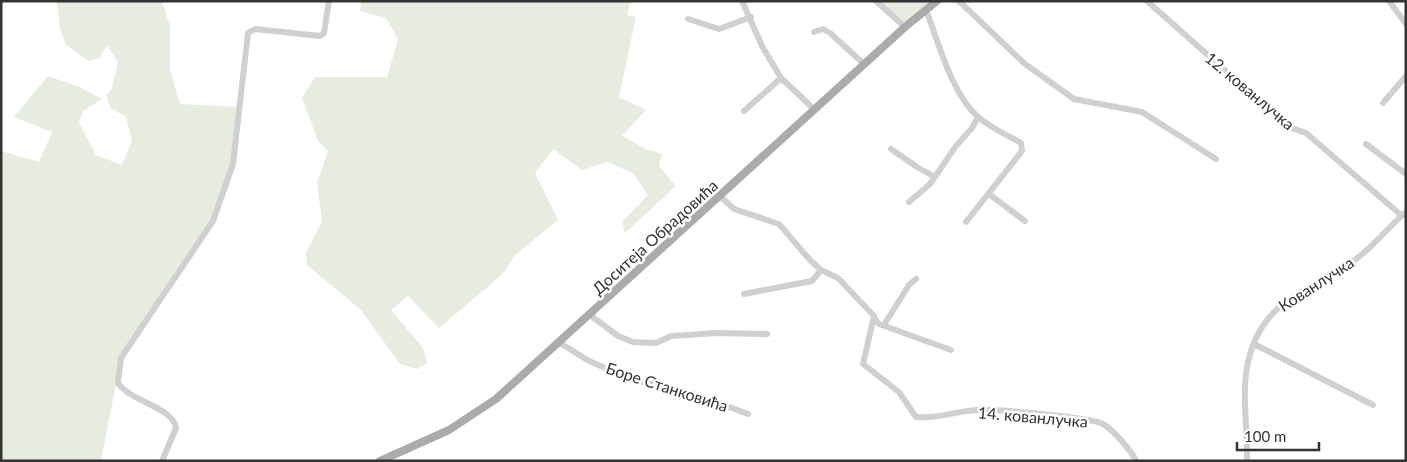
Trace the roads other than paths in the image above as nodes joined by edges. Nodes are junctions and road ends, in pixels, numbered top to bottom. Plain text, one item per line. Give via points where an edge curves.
1 (329, 1) edge
2 (742, 1) edge
3 (876, 1) edge
4 (959, 1) edge
5 (1147, 1) edge
6 (1389, 1) edge
7 (931, 6) edge
8 (751, 18) junction
9 (688, 19) dead end
10 (1406, 24) edge
11 (905, 28) junction
12 (814, 32) dead end
13 (864, 64) junction
14 (1406, 76) edge
15 (781, 78) junction
16 (1383, 103) dead end
17 (814, 109) junction
18 (744, 111) dead end
19 (978, 117) junction
20 (1366, 144) dead end
21 (891, 149) dead end
22 (1216, 159) dead end
23 (1406, 174) edge
24 (935, 177) junction
25 (989, 194) junction
26 (720, 196) junction
27 (909, 202) dead end
28 (1405, 213) edge
29 (1025, 221) dead end
30 (966, 222) dead end
31 (821, 270) junction
32 (916, 279) dead end
33 (744, 294) dead end
34 (590, 315) junction
35 (875, 319) junction
36 (884, 325) junction
37 (767, 334) dead end
38 (560, 342) junction
39 (1254, 344) junction
40 (951, 350) dead end
41 (1372, 405) dead end
42 (748, 414) dead end
43 (394, 458) edge
44 (162, 461) edge
45 (380, 461) edge
46 (1136, 461) edge
47 (1248, 461) edge

1 - 44 street via 324,33 320,36 255,29 248,33 233,164 212,221 122,358 118,382 123,390 173,418 176,428
2 - 8 street
3 - 11 street
4 - 22 street via 1025,64 1074,99 1142,112
5 - 28 street, 12. кованлучка via 1289,128 1306,133
6 - 10 street
7 - 11 main road, Доситеја Обрадовића
7 - 19 street via 962,98
8 - 9 street via 719,29
8 - 15 street via 762,46
11 - 13 main road, Доситеја Обрадовића
12 - 13 street via 823,29 830,32
13 - 17 main road, Доситеја Обрадовића
14 - 16 street
15 - 17 street
15 - 18 street
17 - 26 main road, Доситеја Обрадовића
19 - 24 street
19 - 25 street via 1023,147
20 - 23 street
21 - 24 street
24 - 27 street via 924,192
25 - 29 street
25 - 30 street
26 - 31 street via 734,209 779,224
26 - 34 main road, Доситеја Обрадовића
28 - 39 street, Кованлучка via 1357,258 1276,308 1259,331
31 - 33 street via 812,281
31 - 35 street via 838,278
32 - 36 street
34 - 37 street via 618,336 633,342 656,343 672,336 717,333
34 - 38 main road, Доситеја Обрадовића
35 - 36 street
35 - 46 street, 14. кованлучка via 863,364 899,392 916,417 998,410 1102,423 1128,448
36 - 40 street
38 - 42 street, Боре Станковића via 589,361 631,379 697,395
38 - 43 main road, Доситеја Обрадовића via 484,408
39 - 41 street
39 - 47 street, Кованлучка via 1245,382
43 - 45 main road, Доситеја Обрадовића

